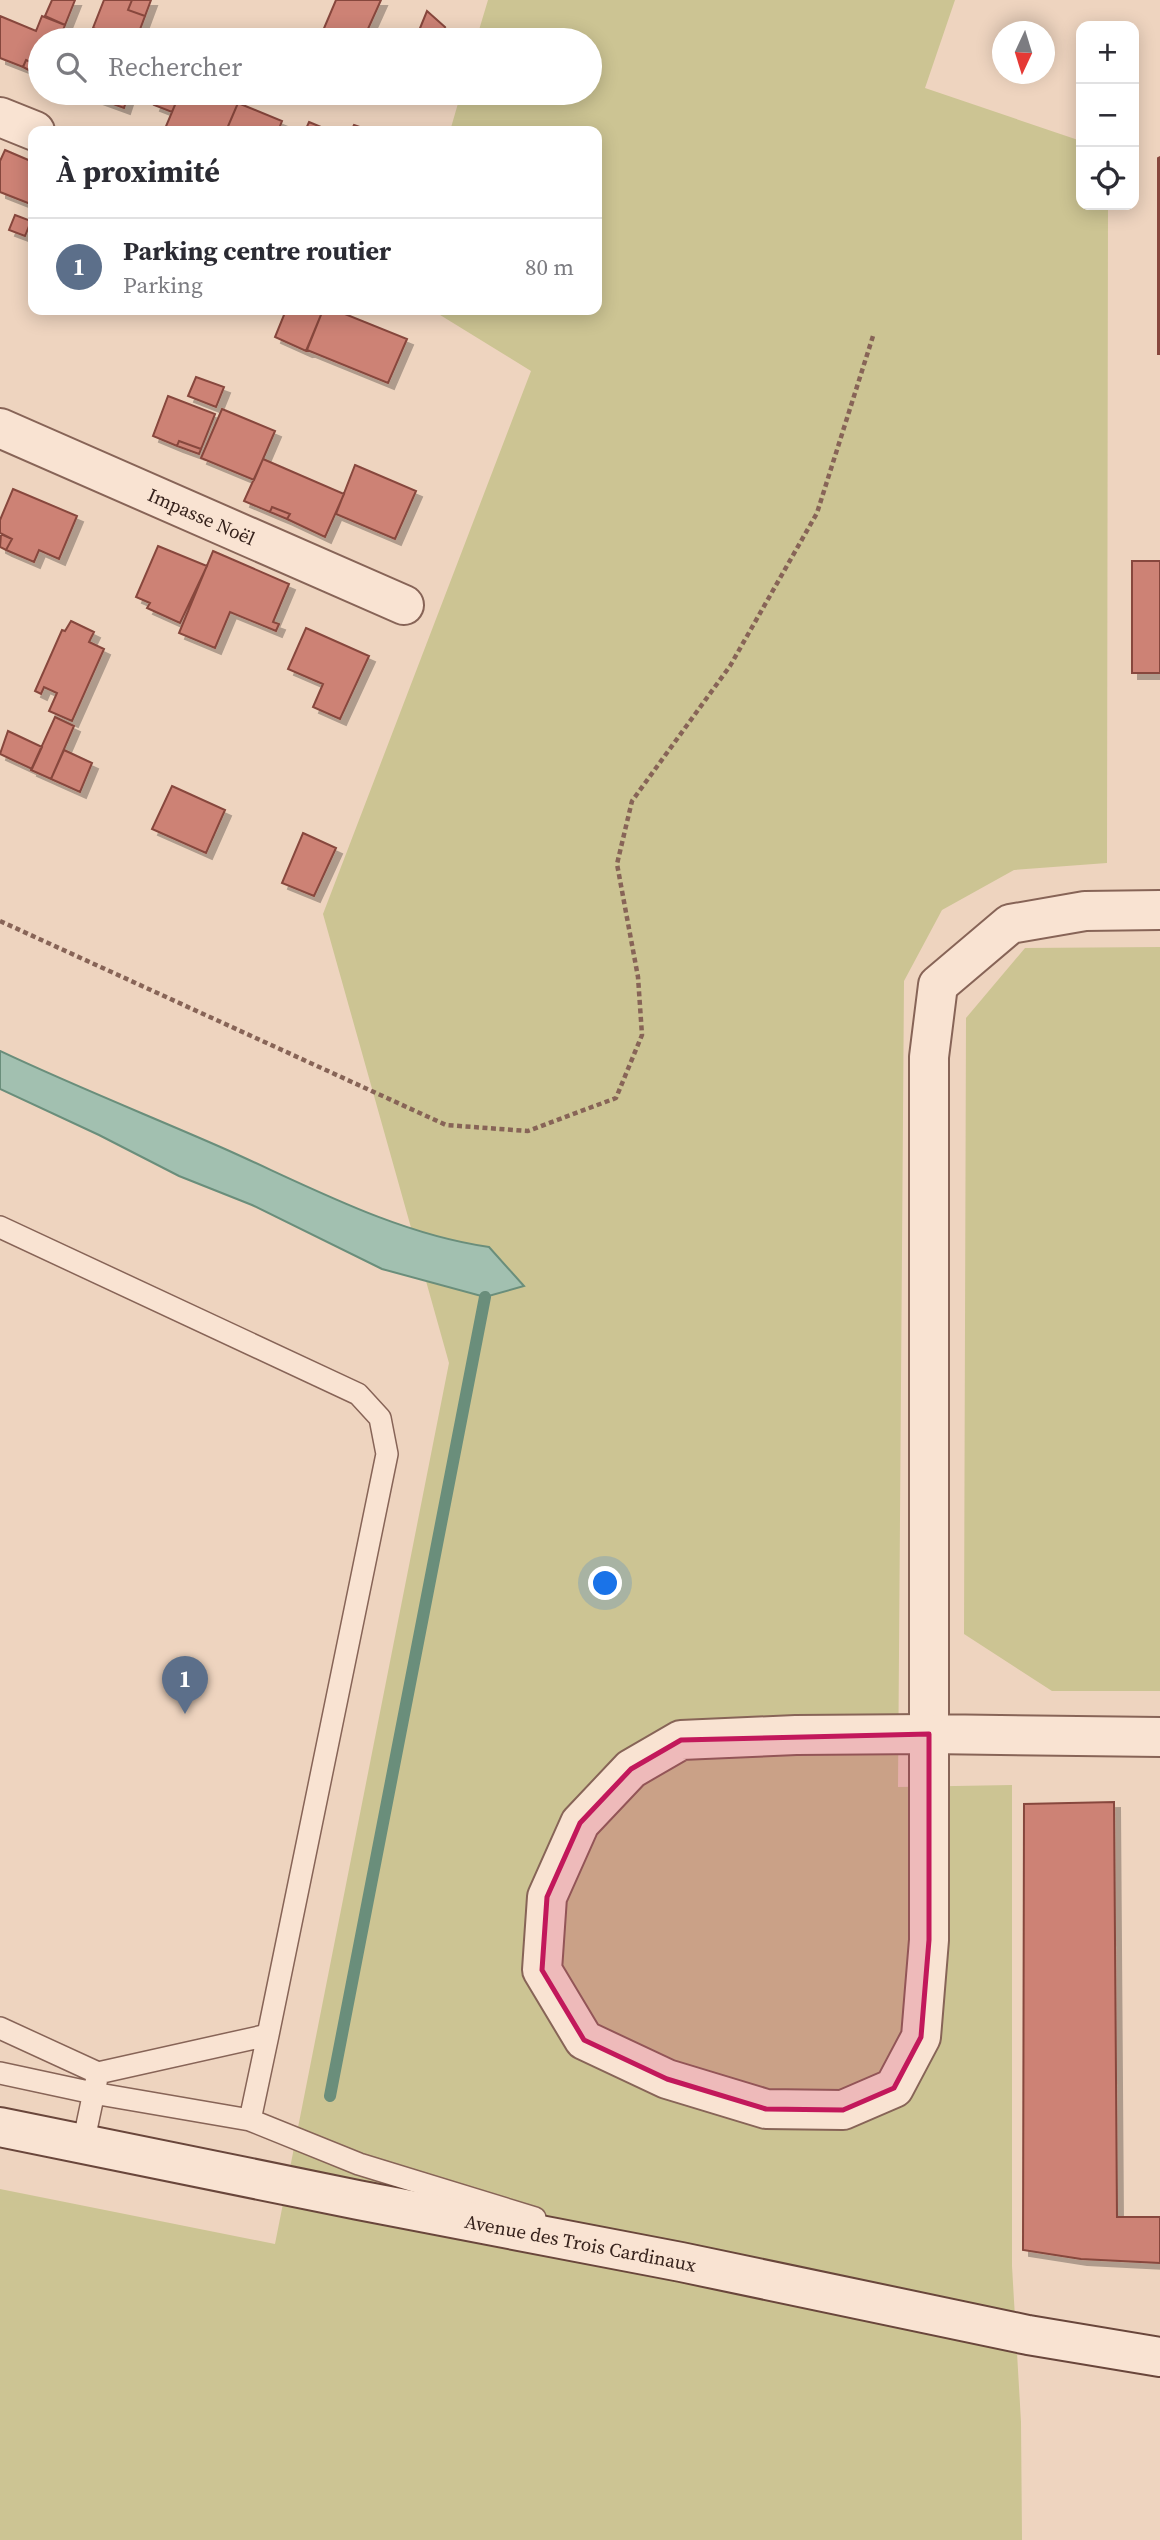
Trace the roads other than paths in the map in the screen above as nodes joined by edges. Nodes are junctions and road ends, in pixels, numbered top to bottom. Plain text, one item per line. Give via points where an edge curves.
1 (0, 117) edge
2 (28, 128) edge
3 (0, 428) edge
4 (404, 605) dead end
5 (1160, 910) edge
6 (0, 1227) edge
7 (929, 1734) junction
8 (1160, 1737) edge
9 (0, 2028) edge
10 (268, 2035) junction
11 (0, 2073) edge
12 (96, 2083) junction
13 (250, 2120) junction
14 (0, 2127) edge
15 (83, 2144) junction
16 (681, 2262) junction
17 (1160, 2357) edge

1 - 2 street
3 - 4 street, Impasse Noël
5 - 7 street via 1086,911 1010,925 938,985 929,1057
6 - 10 lane via 358,1394 380,1418 387,1454
7 - 7 street via 681,1740 631,1769 580,1824 547,1897 541,1969 583,2040 667,2079 766,2109 842,2110 894,2088 921,2037 929,1940
7 - 8 street
9 - 12 lane
10 - 12 lane
10 - 13 lane
11 - 12 lane
12 - 13 lane
12 - 15 lane
13 - 16 lane via 359,2164
14 - 15 street, Avenue des Trois Cardinaux
15 - 16 street, Avenue des Trois Cardinaux
16 - 17 street, Avenue des Trois Cardinaux via 1028,2335

